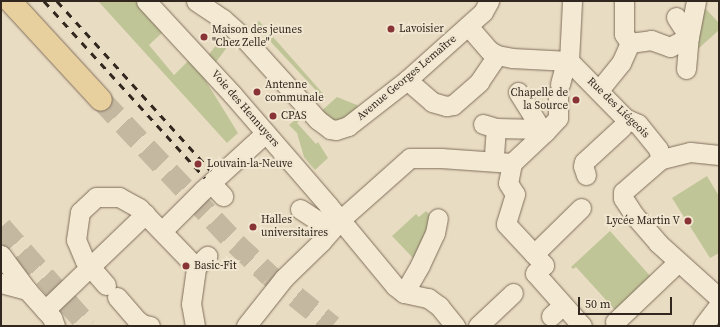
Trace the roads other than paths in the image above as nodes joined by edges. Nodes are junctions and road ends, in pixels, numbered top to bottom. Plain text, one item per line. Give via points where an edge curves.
1 (10, 1) edge
2 (146, 1) edge
3 (489, 1) edge
4 (572, 1) edge
5 (624, 1) edge
6 (696, 1) edge
7 (199, 3) edge
8 (676, 17) dead end
9 (468, 26) junction
10 (689, 36) junction
11 (630, 43) junction
12 (497, 55) junction
13 (569, 61) junction
14 (686, 69) dead end
15 (407, 80) junction
16 (599, 90) junction
17 (518, 92) dead end
18 (101, 100) tunnel mouth
19 (622, 128) dead end
20 (543, 131) junction
21 (266, 134) junction
22 (719, 155) edge
23 (661, 159) junction
24 (498, 162) junction
25 (586, 175) dead end
26 (581, 208) dead end
27 (300, 209) dead end
28 (438, 218) dead end
29 (155, 222) junction
30 (336, 226) junction
31 (1, 255) edge
32 (678, 262) junction
33 (84, 265) junction
34 (538, 267) junction
35 (1, 283) edge
36 (26, 290) junction
37 (400, 290) junction
38 (513, 293) dead end
39 (719, 298) edge
40 (719, 305) edge
41 (51, 318) edge
42 (615, 322) dead end
43 (146, 326) edge
44 (195, 326) edge
45 (246, 326) edge
46 (455, 326) edge
47 (478, 326) edge
48 (582, 326) edge
49 (703, 326) edge

1 - 18 main road
2 - 21 street, Voie des Hennuyers
3 - 9 street, Avenue Georges Lemaître via 483,12
4 - 13 street
5 - 11 street via 624,34
6 - 10 street
7 - 15 street, Avenue Georges Lemaître via 242,36 318,120 330,129 339,130 348,126
8 - 10 street
9 - 12 street via 490,51
9 - 15 street, Avenue Georges Lemaître
10 - 11 street via 670,47 651,40
10 - 14 street
11 - 16 street via 621,63
12 - 13 street
12 - 15 street via 479,82 453,105 432,102
13 - 16 street, Rue des Liégeois
13 - 20 street via 559,89 558,118
16 - 23 street, Rue des Liégeois via 625,118 638,124 658,149
17 - 20 street
19 - 25 street via 584,162
20 - 24 street via 531,150
20 - 24 street via 490,126
21 - 29 street via 217,190
21 - 30 street, Voie des Hennuyers via 328,205
22 - 23 street via 690,152
23 - 32 street via 623,192 623,198 634,215
24 - 30 street via 412,161 367,188
24 - 34 street via 515,194 506,210 506,224
26 - 34 street
27 - 30 street
28 - 37 street via 435,233 420,265
29 - 33 street
29 - 33 street via 140,208 119,197 91,192 76,207 76,240
29 - 44 street via 201,262 191,304
30 - 37 street
30 - 45 street via 293,268
31 - 36 street
32 - 39 street
32 - 42 street
33 - 41 street
33 - 43 street
34 - 48 street via 557,310
35 - 36 street
36 - 41 street
37 - 46 street via 428,298 439,306
38 - 47 street
40 - 49 street

